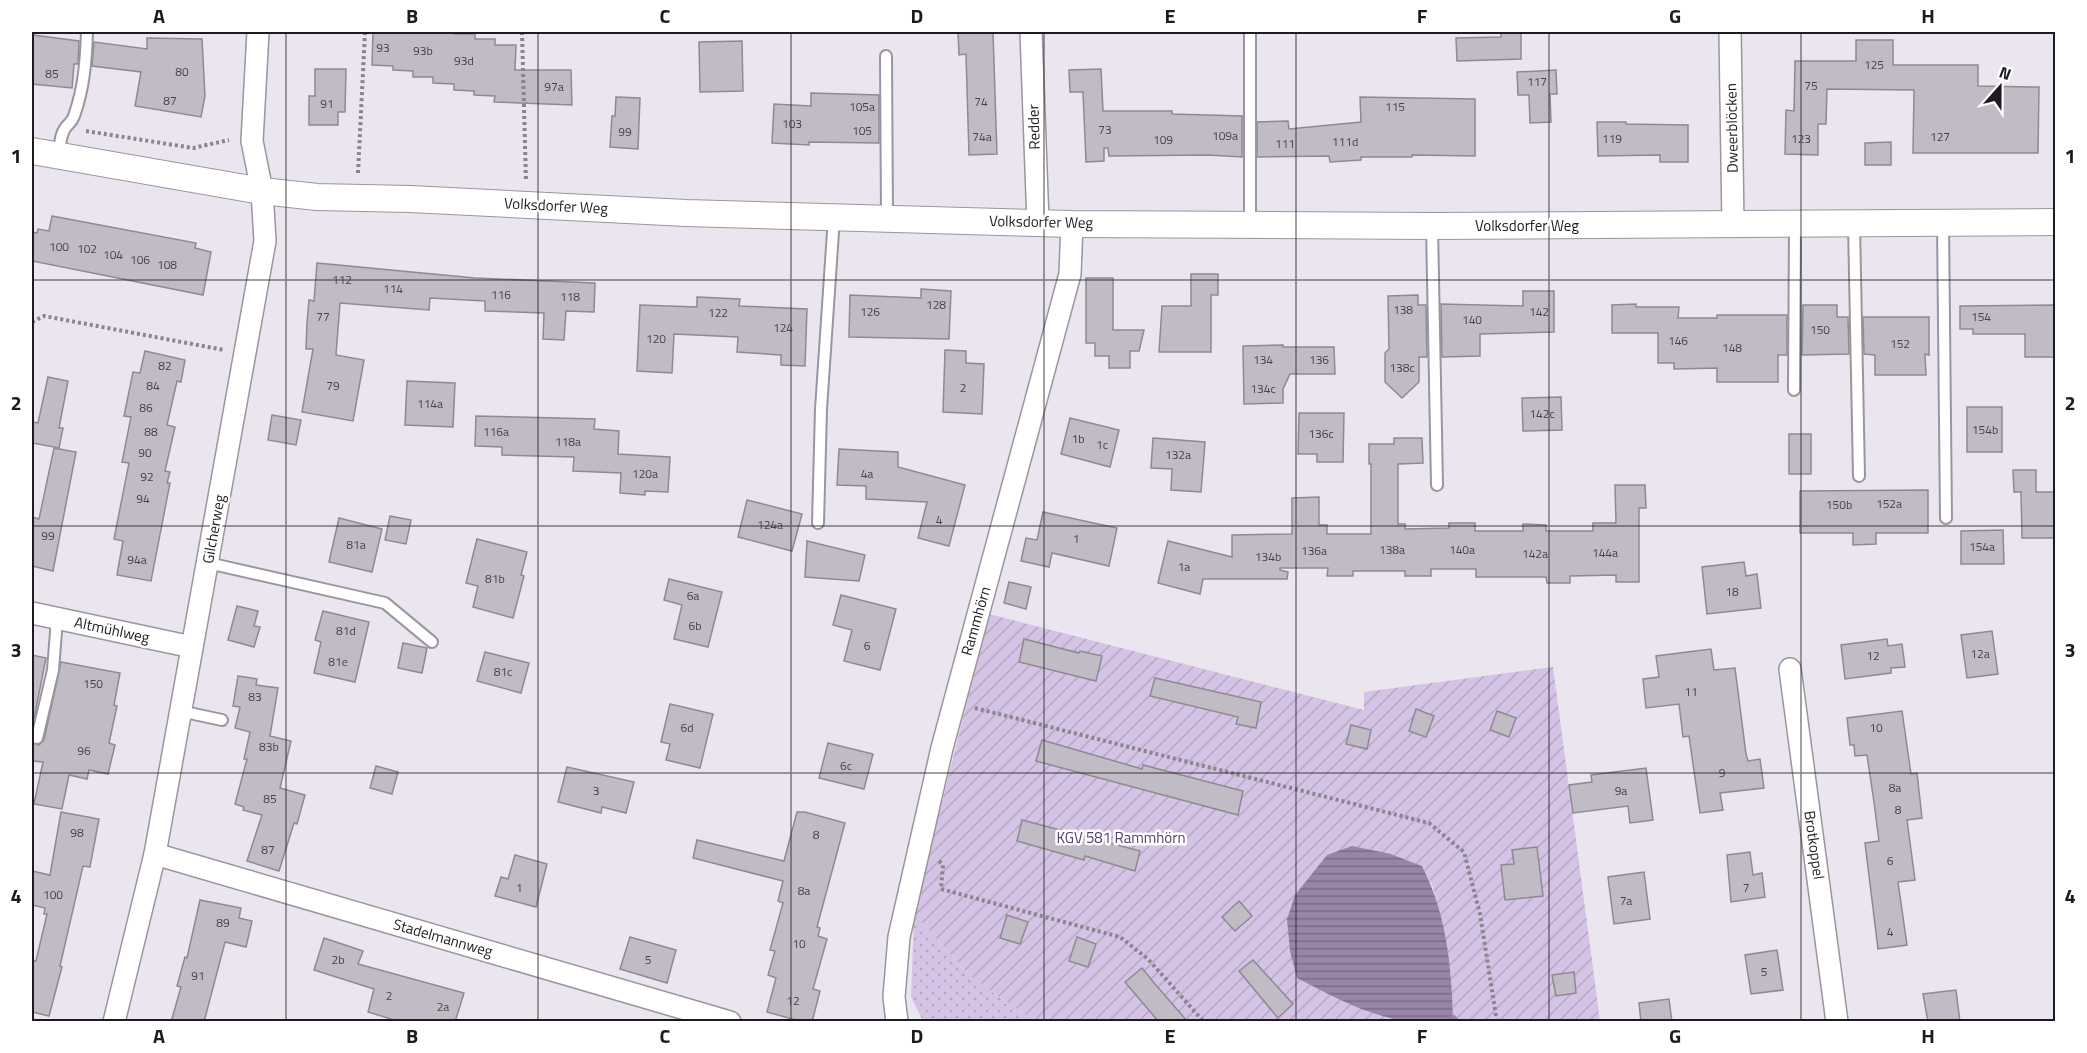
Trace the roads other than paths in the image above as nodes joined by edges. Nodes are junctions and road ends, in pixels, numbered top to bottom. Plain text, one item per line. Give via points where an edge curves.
1 (87, 32) edge
2 (258, 32) edge
3 (1031, 32) edge
4 (1250, 32) edge
5 (1730, 32) edge
6 (886, 56) dead end
7 (32, 151) edge
8 (59, 155) junction
9 (262, 191) junction
10 (834, 217) junction
11 (887, 218) junction
12 (2055, 222) edge
13 (1038, 223) junction
14 (1854, 223) junction
15 (1943, 223) junction
16 (1072, 224) junction
17 (1733, 224) junction
18 (1795, 224) junction
19 (1250, 225) junction
20 (1431, 226) junction
21 (1794, 390) dead end
22 (1859, 476) dead end
23 (1437, 485) dead end
24 (1946, 518) dead end
25 (818, 523) dead end
26 (208, 563) junction
27 (32, 613) edge
28 (57, 619) junction
29 (432, 642) dead end
30 (192, 647) junction
31 (1790, 669) dead end
32 (180, 711) junction
33 (222, 720) dead end
34 (37, 738) dead end
35 (155, 854) junction
36 (114, 1022) edge
37 (730, 1022) edge
38 (897, 1022) edge
39 (1837, 1022) edge

1 - 8 lane via 83,89 73,121 61,135
2 - 9 street, Gilcherweg via 252,141
3 - 13 street, Redder
4 - 19 lane
5 - 17 street, Dweerblöcken
6 - 11 lane
7 - 8 street, Volksdorfer Weg
8 - 9 street, Volksdorfer Weg
9 - 10 street, Volksdorfer Weg via 317,197
9 - 26 street, Gilcherweg via 265,241
10 - 11 street, Volksdorfer Weg
10 - 25 lane
11 - 13 street, Volksdorfer Weg
12 - 15 street, Volksdorfer Weg
13 - 16 street, Volksdorfer Weg
14 - 15 street, Volksdorfer Weg
14 - 18 street, Volksdorfer Weg
14 - 22 lane
15 - 24 lane
16 - 19 street, Volksdorfer Weg
16 - 38 street, Rammhörn via 1070,274 954,702 899,937 894,997
17 - 18 street, Volksdorfer Weg
17 - 20 street, Volksdorfer Weg
18 - 21 lane
19 - 20 street, Volksdorfer Weg
20 - 23 lane
26 - 29 lane via 385,603
26 - 30 street, Gilcherweg
27 - 28 street, Altmühlweg
28 - 30 street, Altmühlweg
28 - 34 lane via 53,670
30 - 32 street, Gilcherweg
31 - 39 street, Brotkoppel
32 - 33 lane
32 - 35 street, Gilcherweg
35 - 36 street, Gilcherweg
35 - 37 street, Stadelmannweg

